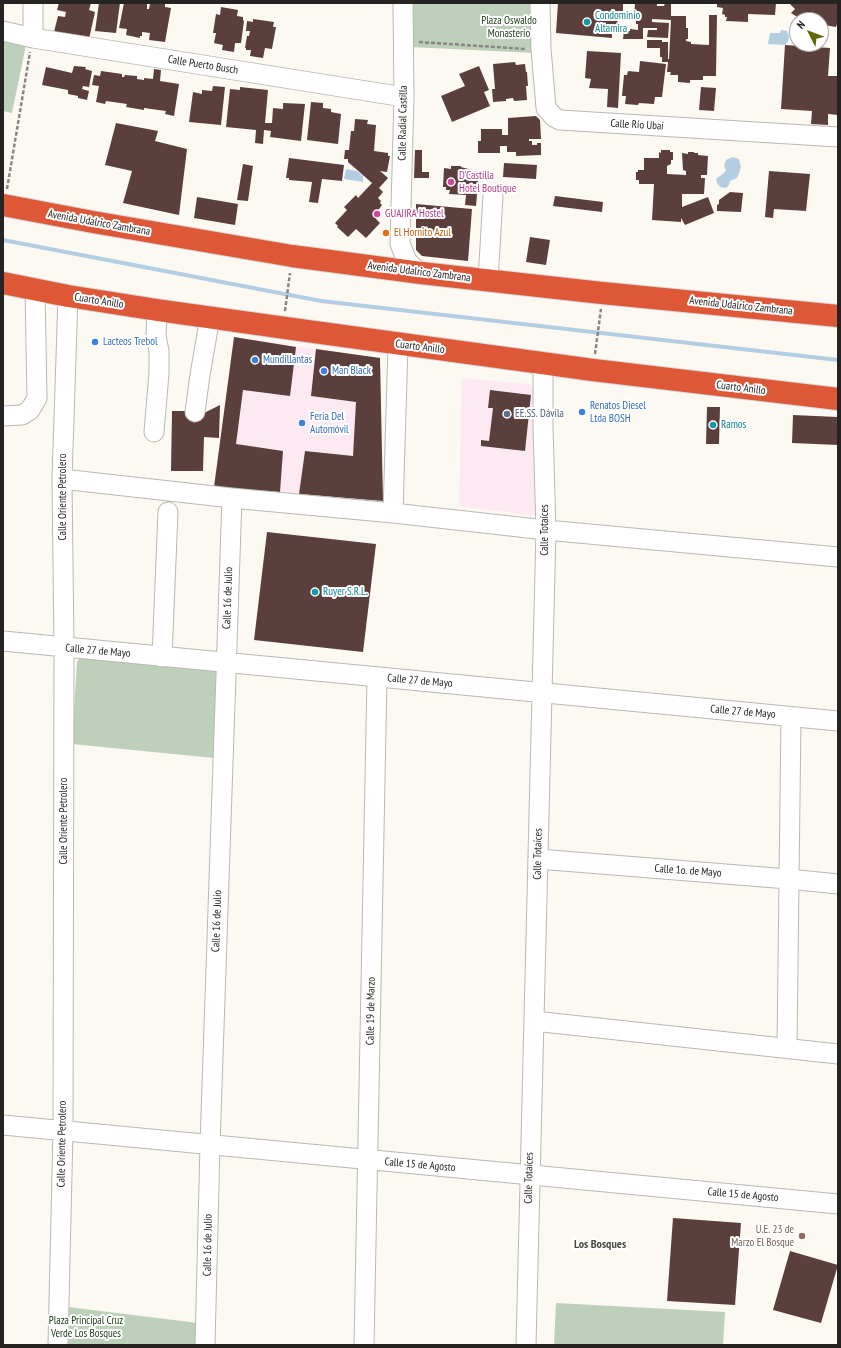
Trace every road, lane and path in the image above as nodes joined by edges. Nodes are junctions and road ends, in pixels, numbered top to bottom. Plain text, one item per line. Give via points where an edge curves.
1 (32, 3) edge
2 (403, 3) edge
3 (540, 3) edge
4 (3, 31) edge
5 (33, 38) junction
6 (415, 42) dead end
7 (541, 49) junction
8 (404, 97) junction
9 (838, 137) edge
10 (493, 196) dead end
11 (4, 205) edge
12 (400, 244) junction
13 (381, 267) junction
14 (421, 272) junction
15 (289, 278) dead end
16 (488, 280) junction
17 (3, 283) edge
18 (35, 289) junction
19 (68, 296) junction
20 (285, 309) dead end
21 (157, 310) junction
22 (600, 315) dead end
23 (838, 316) edge
24 (210, 317) junction
25 (398, 344) junction
26 (595, 352) dead end
27 (543, 363) junction
28 (838, 399) edge
29 (195, 412) dead end
30 (3, 416) edge
31 (154, 432) dead end
32 (62, 479) junction
33 (232, 498) junction
34 (168, 512) dead end
35 (393, 513) junction
36 (546, 530) junction
37 (838, 557) edge
38 (3, 642) edge
39 (64, 647) junction
40 (162, 657) junction
41 (226, 663) junction
42 (377, 677) junction
43 (541, 693) junction
44 (791, 717) junction
45 (838, 721) edge
46 (538, 859) junction
47 (788, 879) junction
48 (838, 884) edge
49 (534, 1021) junction
50 (787, 1047) junction
51 (838, 1054) edge
52 (3, 1125) edge
53 (62, 1131) junction
54 (210, 1145) junction
55 (369, 1160) junction
56 (529, 1175) junction
57 (838, 1204) edge
58 (58, 1345) edge
59 (206, 1345) edge
60 (364, 1345) edge
61 (526, 1345) edge

1 - 5 street
2 - 8 street, Calle Radial Castilla
3 - 7 street, Calle Río Ubaí
4 - 5 street, Calle Puerto Busch
5 - 8 street, Calle Puerto Busch
5 - 11 path
6 - 7 path
7 - 9 street, Calle Río Ubaí via 546,108 560,120
8 - 12 street, Calle Radial Castilla
10 - 16 street
11 - 13 highway, Avenida Udalrico Zambrana via 292,256
12 - 13 street via 393,257
12 - 14 street, Calle Radial Castilla via 407,261
13 - 14 highway, Avenida Udalrico Zambrana
14 - 16 highway, Avenida Udalrico Zambrana
15 - 20 path
16 - 23 highway, Avenida Udalrico Zambrana
17 - 18 highway, Cuarto Anillo
18 - 19 highway, Cuarto Anillo
18 - 30 street via 37,398 30,410 22,415
19 - 21 highway, Cuarto Anillo
19 - 32 street, Calle Oriente Petrolero
21 - 24 highway, Cuarto Anillo
21 - 31 street via 159,374
22 - 26 path
24 - 25 highway, Cuarto Anillo
24 - 29 street
25 - 27 highway, Cuarto Anillo
25 - 35 street
27 - 28 highway, Cuarto Anillo
27 - 36 street, Calle Totaíces
32 - 33 street
32 - 39 street, Calle Oriente Petrolero
33 - 35 street
33 - 41 street, Calle 16 de Julio
34 - 40 street
35 - 36 street
36 - 37 street
36 - 43 street, Calle Totaíces
38 - 39 street, Calle 27 de Mayo
39 - 40 street, Calle 27 de Mayo
39 - 53 street, Calle Oriente Petrolero
40 - 41 street, Calle 27 de Mayo
41 - 42 street, Calle 27 de Mayo
41 - 54 street, Calle 16 de Julio
42 - 43 street, Calle 27 de Mayo
42 - 55 street, Calle 19 de Marzo
43 - 44 street, Calle 27 de Mayo
43 - 46 street, Calle Totaíces
44 - 45 street, Calle 27 de Mayo
44 - 47 street
46 - 47 street, Calle 1o. de Mayo
46 - 49 street, Calle Totaíces
47 - 48 street, Calle 1o. de Mayo
47 - 50 street
49 - 50 street
49 - 56 street, Calle Totaíces
50 - 51 street
52 - 53 street, Calle 15 de Agosto
53 - 54 street, Calle 15 de Agosto
53 - 58 street, Calle Oriente Petrolero
54 - 55 street, Calle 15 de Agosto
54 - 59 street, Calle 16 de Julio
55 - 56 street, Calle 15 de Agosto
55 - 60 street, Calle 19 de Marzo
56 - 57 street, Calle 15 de Agosto
56 - 61 street, Calle Totaíces

